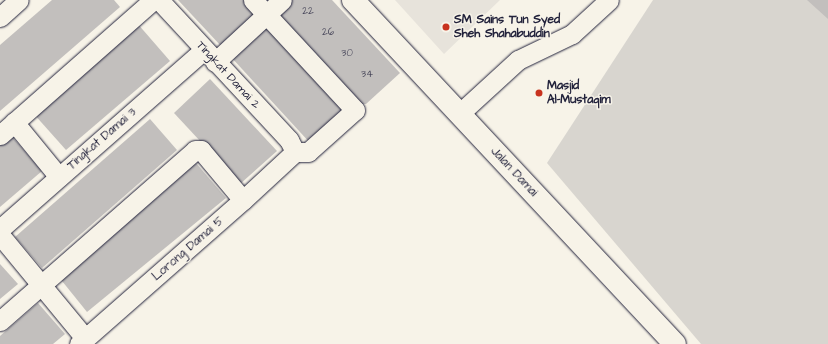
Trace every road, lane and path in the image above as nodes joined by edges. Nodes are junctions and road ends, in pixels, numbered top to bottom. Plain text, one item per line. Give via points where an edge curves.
1 (19, 0) edge
2 (153, 0) edge
3 (159, 0) edge
4 (253, 0) edge
5 (282, 0) edge
6 (353, 0) edge
7 (609, 0) edge
8 (266, 15) junction
9 (0, 17) edge
10 (210, 56) junction
11 (459, 114) junction
12 (14, 122) junction
13 (0, 135) edge
14 (295, 152) junction
15 (59, 176) junction
16 (243, 200) junction
17 (0, 229) edge
18 (0, 235) edge
19 (42, 284) junction
20 (0, 321) edge
21 (82, 341) edge
22 (675, 344) edge

1 - 9 street
2 - 12 street
3 - 10 street, Tingkat Damai 2
4 - 8 street
5 - 8 street, Tingkat Damai 3
6 - 11 main road, Jalan Damai
7 - 11 street via 572,34 518,60
8 - 10 street, Tingkat Damai 3
8 - 14 street via 355,110 308,152
10 - 14 street, Tingkat Damai 2 via 289,140
10 - 15 street, Tingkat Damai 3
11 - 22 main road, Jalan Damai
12 - 13 street
12 - 15 street
14 - 16 street, Lorong Damai 5
15 - 17 street, Tingkat Damai 3
16 - 19 street via 201,150 195,150
16 - 21 street, Lorong Damai 5
18 - 19 street
19 - 20 street
19 - 21 street

